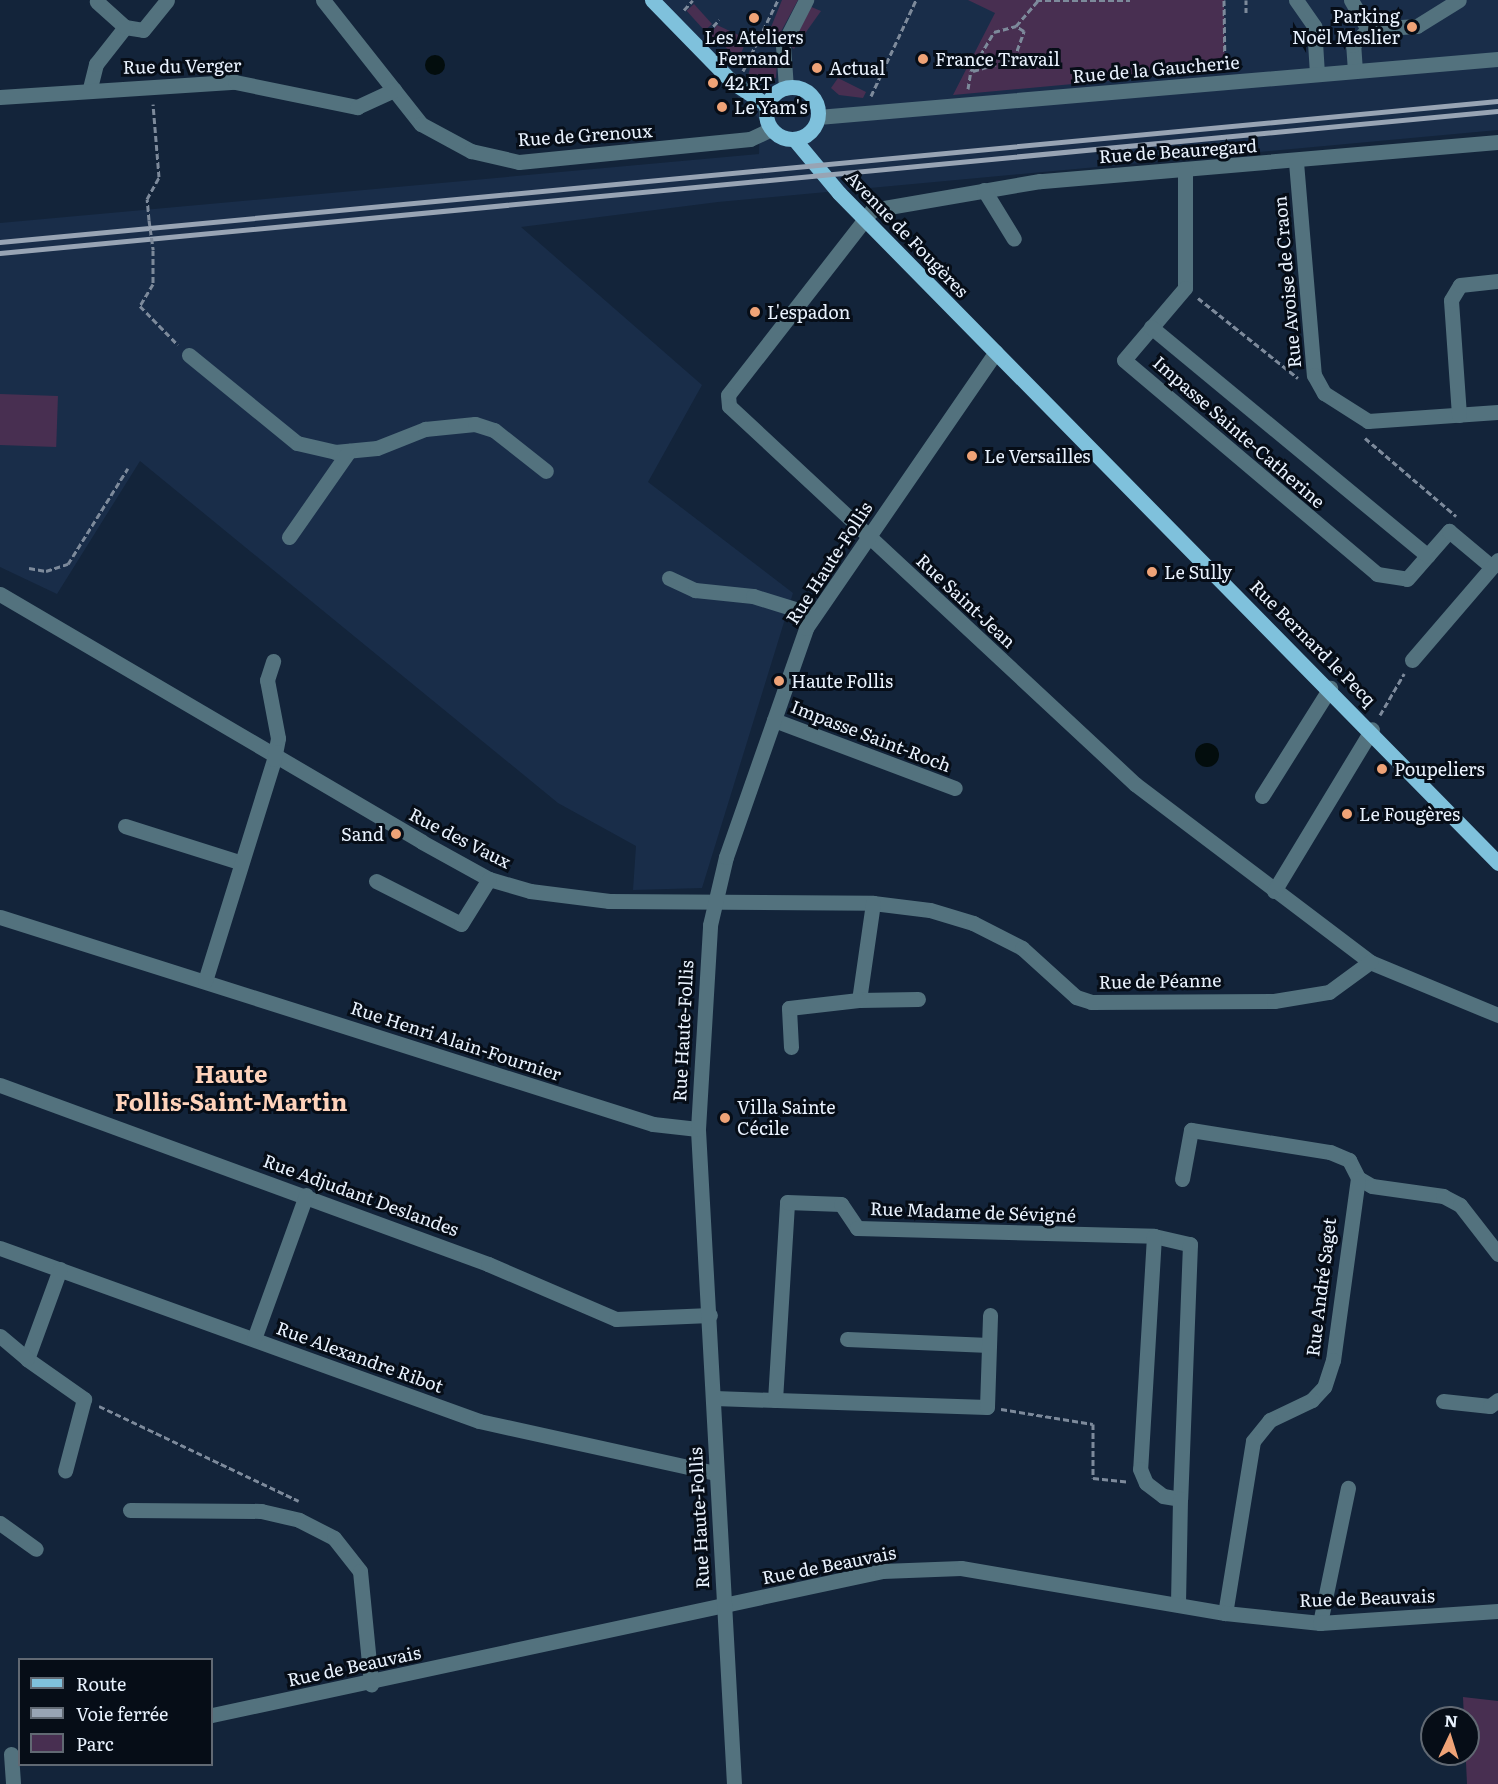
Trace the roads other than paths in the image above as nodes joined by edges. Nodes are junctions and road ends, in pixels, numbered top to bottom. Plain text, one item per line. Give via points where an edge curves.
1 (167, 0) edge
2 (323, 0) edge
3 (652, 0) edge
4 (806, 0) edge
5 (1296, 0) edge
6 (1351, 0) edge
7 (1459, 0) edge
8 (97, 2) dead end
9 (125, 27) junction
10 (1368, 29) junction
11 (1498, 59) edge
12 (1355, 71) junction
13 (1317, 74) junction
14 (90, 88) junction
15 (786, 88) junction
16 (394, 90) junction
17 (0, 97) edge
18 (767, 105) junction
19 (818, 117) junction
20 (771, 129) junction
21 (794, 139) junction
22 (1498, 142) edge
23 (1296, 162) junction
24 (1185, 169) junction
25 (984, 190) junction
26 (865, 217) junction
27 (1014, 239) dead end
28 (1498, 281) edge
29 (1151, 327) junction
30 (996, 352) junction
31 (189, 355) road end
32 (1498, 412) edge
33 (1459, 415) junction
34 (349, 451) junction
35 (546, 471) dead end
36 (290, 537) dead end
37 (869, 537) junction
38 (1428, 556) junction
39 (1495, 563) edge
40 (669, 578) dead end
41 (0, 594) edge
42 (814, 615) junction
43 (1412, 660) road end
44 (273, 661) dead end
45 (1330, 688) junction
46 (774, 720) junction
47 (1372, 729) junction
48 (274, 759) junction
49 (955, 788) dead end
50 (1262, 796) dead end
51 (125, 826) dead end
52 (239, 862) junction
53 (1498, 863) edge
54 (489, 879) junction
55 (376, 881) dead end
56 (1274, 891) junction
57 (716, 902) junction
58 (873, 903) junction
59 (0, 917) edge
60 (1370, 962) junction
61 (205, 981) junction
62 (918, 999) dead end
63 (859, 1000) junction
64 (1498, 1015) edge
65 (791, 1047) dead end
66 (0, 1085) edge
67 (698, 1129) junction
68 (1358, 1178) junction
69 (1182, 1179) dead end
70 (306, 1195) junction
71 (1154, 1236) junction
72 (0, 1248) edge
73 (1498, 1254) edge
74 (60, 1269) junction
75 (710, 1315) junction
76 (990, 1315) dead end
77 (0, 1336) edge
78 (254, 1339) junction
79 (847, 1339) dead end
80 (989, 1345) junction
81 (27, 1359) junction
82 (714, 1398) junction
83 (775, 1400) junction
84 (1443, 1401) dead end
85 (1498, 1401) edge
86 (65, 1471) dead end
87 (715, 1473) junction
88 (1348, 1488) dead end
89 (1180, 1500) junction
90 (130, 1510) dead end
91 (0, 1523) edge
92 (36, 1549) dead end
93 (1178, 1604) junction
94 (723, 1606) junction
95 (1498, 1611) edge
96 (1225, 1613) junction
97 (1320, 1623) junction
98 (371, 1684) junction
99 (213, 1715) edge
100 (10, 1754) edge
101 (13, 1784) edge
102 (734, 1784) edge

1 - 9 street via 143,30
2 - 16 street, Rue de Grenoux
3 - 18 main road via 732,82
4 - 15 street via 783,45
5 - 13 street via 1314,26
6 - 10 street
7 - 10 street via 1417,26
8 - 9 street
9 - 14 street via 93,70
10 - 12 street via 1353,45
11 - 12 street, Rue de la Gaucherie
12 - 13 street, Rue de la Gaucherie
13 - 19 street, Rue de la Gaucherie
14 - 16 street, Rue du Verger via 235,82 357,107
14 - 17 street, Rue du Verger
15 - 18 main road
15 - 19 main road via 810,94
16 - 20 street, Rue de Grenoux via 422,124 471,151 519,162 750,139
18 - 20 main road
19 - 21 main road via 807,135
20 - 21 main road, Avenue de Fougères
21 - 26 main road, Avenue de Fougères
22 - 23 street, Rue de Beauregard
23 - 24 street, Rue de Beauregard
23 - 33 street, Rue Avoise de Craon via 1309,380 1363,426
24 - 25 street, Rue de Beauregard
24 - 29 street, Impasse Sainte-Catherine via 1185,288
25 - 26 street, Rue de Beauregard via 872,210
25 - 27 street
26 - 30 main road, Avenue de Fougères
26 - 37 street, Rue Saint-Jean via 728,395 729,406
28 - 33 street via 1460,285 1451,300
29 - 38 street
29 - 38 street, Impasse Sainte-Catherine via 1124,360 1252,472 1377,574 1407,579
30 - 37 street, Rue Haute-Follis
30 - 45 main road, Rue Bernard le Pecq
31 - 34 street via 297,443
32 - 33 street
34 - 35 street via 397,443 425,429 475,424 494,430
34 - 36 street
37 - 42 street, Rue Haute-Follis
37 - 56 street, Rue Saint-Jean via 1135,784
38 - 39 street, Impasse Sainte-Catherine via 1449,531
39 - 43 street
40 - 42 street via 695,590 777,601
41 - 48 street, Rue des Vaux
42 - 46 street, Rue Haute-Follis
44 - 48 street via 267,680 278,738
45 - 47 main road, Rue Bernard le Pecq
45 - 50 street
46 - 49 street, Impasse Saint-Roch
46 - 57 street, Rue Haute-Follis
47 - 53 main road, Rue Bernard le Pecq
47 - 56 street
48 - 52 street
48 - 54 street, Rue des Vaux
51 - 52 street
52 - 61 street
54 - 55 street, Rue des Vaux via 461,924
54 - 57 street, Rue des Vaux via 530,891 609,901
56 - 60 street, Rue Saint-Jean
57 - 58 street, Rue de Péanne
57 - 67 street, Rue Haute-Follis via 703,980
58 - 60 street, Rue de Péanne via 973,922 1022,948 1076,997 1091,1002 1274,1001 1329,992
58 - 63 street
59 - 61 street, Rue Henri Alain-Fournier
60 - 64 street, Rue Saint-Jean
61 - 67 street, Rue Henri Alain-Fournier via 653,1124
62 - 63 street
63 - 65 street via 789,1008
66 - 70 street, Rue Adjudant Deslandes
67 - 75 street, Rue Haute-Follis
68 - 69 street via 1349,1160 1330,1152 1191,1130
68 - 73 street via 1372,1186 1443,1196 1460,1205
68 - 96 street, Rue André Saget via 1334,1360 1324,1387 1312,1400 1270,1420 1253,1441
70 - 75 street, Rue Adjudant Deslandes via 616,1319
70 - 78 street
71 - 83 street, Rue Madame de Sévigné via 857,1228 841,1204 787,1202
71 - 89 street via 1140,1469 1146,1483 1163,1496
71 - 89 street, Rue Madame de Sévigné via 1190,1244
72 - 74 street, Rue Alexandre Ribot
74 - 78 street, Rue Alexandre Ribot
74 - 81 street
75 - 82 street, Rue Haute-Follis
76 - 80 street
77 - 81 street
78 - 87 street, Rue Alexandre Ribot via 479,1421
79 - 80 street
80 - 83 street via 987,1407
81 - 86 street via 84,1399
82 - 83 street
82 - 87 street, Rue Haute-Follis
84 - 85 street via 1490,1406
87 - 94 street, Rue Haute-Follis
88 - 97 street
89 - 93 street, Rue Madame de Sévigné
90 - 98 street via 261,1511 299,1520 334,1538 360,1571
91 - 92 street
93 - 94 street, Rue de Beauvais via 961,1568 882,1571
93 - 96 street, Rue de Beauvais
94 - 98 street, Rue de Beauvais
94 - 102 street, Rue Haute-Follis
95 - 97 street, Rue de Beauvais
96 - 97 street, Rue de Beauvais
98 - 99 street, Rue de Beauvais
100 - 101 street

